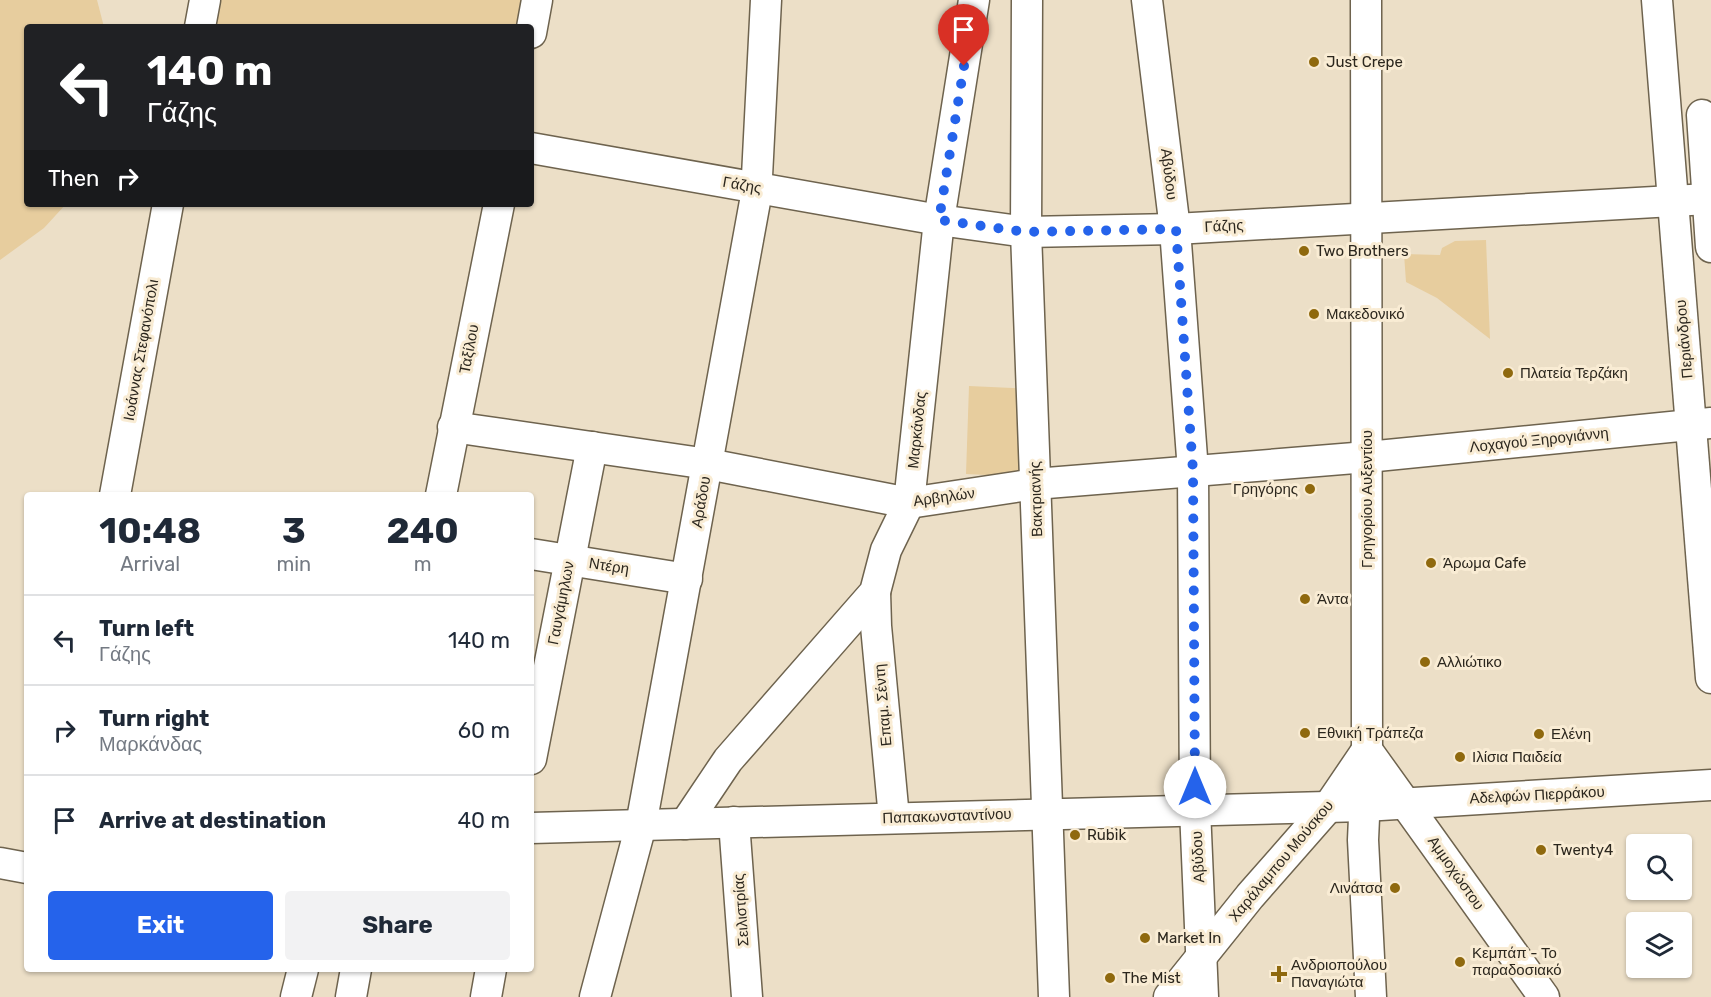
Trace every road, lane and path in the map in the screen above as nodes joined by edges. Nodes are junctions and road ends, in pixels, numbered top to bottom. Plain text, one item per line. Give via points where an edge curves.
1 (205, 0) edge
2 (537, 0) edge
3 (766, 0) edge
4 (974, 0) edge
5 (1026, 0) edge
6 (1147, 0) edge
7 (1366, 0) edge
8 (1657, 0) edge
9 (201, 24) edge
10 (533, 24) edge
11 (1707, 114) edge
12 (1667, 117) junction
13 (534, 149) edge
14 (757, 187) junction
15 (1708, 200) junction
16 (1673, 202) junction
17 (167, 207) edge
18 (498, 207) edge
19 (1366, 218) junction
20 (939, 220) junction
21 (1176, 229) junction
22 (1026, 232) junction
23 (1711, 247) edge
24 (1701, 423) edge
25 (453, 427) junction
26 (592, 447) junction
27 (1367, 457) junction
28 (708, 464) junction
29 (1193, 471) junction
30 (1035, 484) junction
31 (116, 492) edge
32 (442, 492) edge
33 (909, 503) junction
34 (534, 554) edge
35 (570, 560) junction
36 (687, 579) junction
37 (875, 592) junction
38 (1711, 678) edge
39 (534, 744) edge
40 (1367, 750) junction
41 (1711, 785) edge
42 (1405, 802) junction
43 (1329, 806) junction
44 (1364, 806) junction
45 (1195, 809) junction
46 (1047, 814) junction
47 (894, 818) junction
48 (734, 822) junction
49 (685, 824) junction
50 (641, 825) junction
51 (534, 828) edge
52 (0, 863) edge
53 (24, 867) edge
54 (1203, 957) junction
55 (302, 972) edge
56 (355, 972) edge
57 (490, 972) edge
58 (296, 997) edge
59 (351, 997) edge
60 (486, 997) edge
61 (595, 997) edge
62 (747, 997) edge
63 (1054, 997) edge
64 (1169, 997) edge
65 (1203, 997) edge
66 (1371, 997) edge
67 (1544, 997) edge

1 - 9 street
2 - 10 street
3 - 14 street, Αράδου
4 - 20 street, Μαρκάνδας
5 - 22 street, Βακτριανής
6 - 21 street, Αβύδου
7 - 19 street, Γρηγορίου Αυξεντίου
8 - 12 street, Περιάνδρου
11 - 12 street
11 - 15 street
12 - 16 street, Περιάνδρου
13 - 14 street, Γάζης
14 - 20 street, Γάζης
14 - 28 street, Αράδου
15 - 16 street, Γάζης
15 - 23 street
16 - 19 street, Γάζης
16 - 24 street, Περιάνδρου
17 - 31 street, Ιωάννας Στεφανόπολι
18 - 25 street, Ταξίλου
19 - 21 street, Γάζης
19 - 27 street, Γρηγορίου Αυξεντίου
20 - 22 street, Γάζης
20 - 33 street, Μαρκάνδας
21 - 22 street, Γάζης
21 - 29 street, Αβύδου
22 - 30 street, Βακτριανής
24 - 27 street, Λοχαγού Ξηρογιάννη
24 - 38 street, Περιάνδρου
25 - 26 street, Αρβηλών
25 - 32 street, Ταξίλου
26 - 28 street, Αρβηλών
26 - 35 street, Γαυγάμηλων
27 - 29 street, Αρβηλών
27 - 40 street, Γρηγορίου Αυξεντίου
28 - 33 street, Αρβηλών
28 - 36 street, Αράδου
29 - 30 street, Αρβηλών
29 - 45 street, Αβύδου
30 - 33 street, Αρβηλών
30 - 46 street, Βακτριανής
33 - 37 street, Μαρκάνδας via 886,550
34 - 35 street, Ντέρη
35 - 36 street, Ντέρη
35 - 39 street, Γαυγάμηλων
36 - 50 street, Αράδου
37 - 47 street, Επαμ. Σέντη
37 - 49 street, Μαρκάνδας via 728,760
40 - 42 street, Αμμοχώστου
40 - 43 street, Χαράλαμπου Μούσκου
40 - 44 street, Γρηγορίου Αυξεντίου
41 - 42 street, Αδελφών Πιερράκου
42 - 44 street, Αδελφών Πιερράκου
42 - 67 street, Αμμοχώστου
43 - 44 street, Παπακωνσταντίνου
43 - 45 street, Παπακωνσταντίνου
43 - 54 street, Χαράλαμπου Μούσκου
44 - 66 street, Γρηγορίου Αυξεντίου
45 - 46 street, Παπακωνσταντίνου
45 - 54 street, Αβύδου
46 - 47 street, Παπακωνσταντίνου
46 - 63 street, Βακτριανής
47 - 48 street, Παπακωνσταντίνου
48 - 49 street, Παπακωνσταντίνου
48 - 62 street, Σειλιστρίας
49 - 50 street, Παπακωνσταντίνου
50 - 51 street, Παπακωνσταντίνου
50 - 61 street, Αράδου
52 - 53 street
54 - 64 street, Χαράλαμπου Μούσκου
54 - 65 street, Αβύδου
55 - 58 street
56 - 59 street
57 - 60 street

